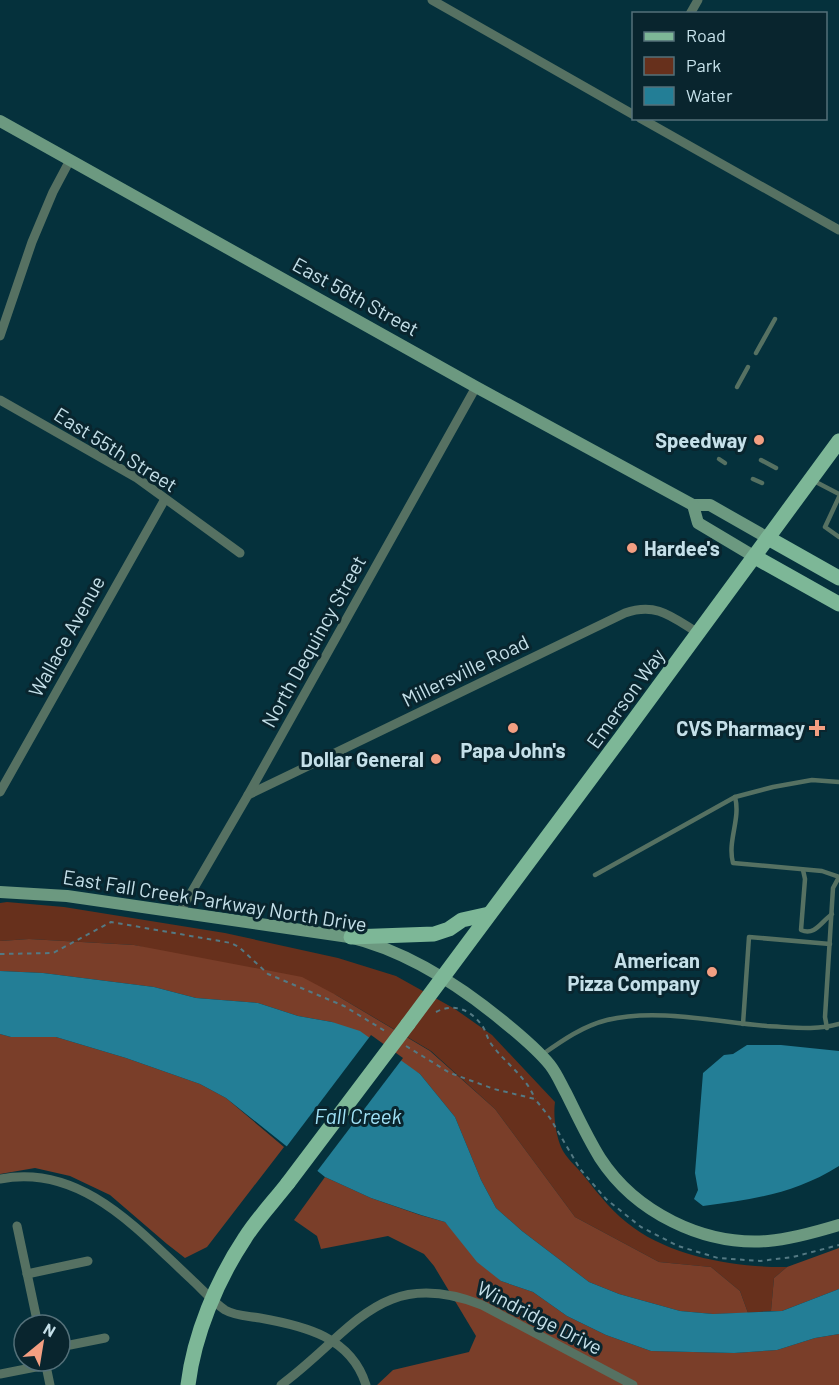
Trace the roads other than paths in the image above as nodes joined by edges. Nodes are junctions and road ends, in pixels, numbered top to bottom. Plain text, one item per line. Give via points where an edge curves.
1 (432, 0) edge
2 (632, 113) edge
3 (644, 120) edge
4 (0, 121) edge
5 (70, 160) junction
6 (839, 230) edge
7 (775, 319) dead end
8 (0, 336) edge
9 (756, 353) dead end
10 (748, 367) dead end
11 (476, 387) junction
12 (737, 387) dead end
13 (0, 400) edge
14 (839, 441) edge
15 (728, 442) dead end
16 (741, 448) dead end
17 (719, 459) dead end
18 (761, 460) dead end
19 (725, 463) dead end
20 (776, 468) dead end
21 (753, 479) dead end
22 (812, 480) junction
23 (762, 483) dead end
24 (839, 495) edge
25 (165, 499) junction
26 (693, 505) junction
27 (839, 537) edge
28 (768, 538) junction
29 (240, 553) dead end
30 (755, 557) junction
31 (839, 578) edge
32 (839, 604) edge
33 (698, 633) junction
34 (839, 783) edge
35 (0, 792) edge
36 (248, 795) junction
37 (735, 797) junction
38 (802, 870) junction
39 (595, 875) dead end
40 (839, 877) edge
41 (0, 892) edge
42 (180, 912) junction
43 (489, 914) junction
44 (832, 914) junction
45 (351, 937) junction
46 (830, 944) junction
47 (442, 977) junction
48 (743, 1024) junction
49 (839, 1024) edge
50 (827, 1028) junction
51 (541, 1055) junction
52 (0, 1179) edge
53 (839, 1225) edge
54 (18, 1226) dead end
55 (88, 1261) dead end
56 (27, 1274) junction
57 (213, 1300) junction
58 (35, 1313) edge
59 (105, 1338) dead end
60 (334, 1341) junction
61 (72, 1345) edge
62 (188, 1385) edge
63 (281, 1385) edge
64 (366, 1385) edge
65 (633, 1385) edge

1 - 2 street
3 - 6 street
4 - 5 main road, East 56th Street
5 - 8 street via 32,242
5 - 11 main road, East 56th Street
7 - 9 lane
10 - 12 lane
11 - 26 main road, East 56th Street
11 - 36 street, North Dequincy Street
13 - 25 street, East 55th Street via 136,478
14 - 22 main road, Emerson Way
15 - 16 lane
17 - 19 lane
18 - 20 lane
21 - 23 lane
22 - 24 lane
22 - 28 main road, Emerson Way
24 - 27 lane via 825,527
25 - 29 street, East 55th Street
25 - 35 street, Wallace Avenue
26 - 28 main road, East 56th Street via 710,505
26 - 30 main road, East 56th Street via 698,523
28 - 30 main road, Emerson Way
28 - 31 main road, East 56th Street
30 - 32 main road, East 56th Street
30 - 33 main road, Emerson Way
33 - 36 street, Millersville Road via 656,609 625,613
33 - 43 main road, Emerson Way
34 - 37 lane via 812,780
36 - 42 street, North Dequincy Street
37 - 38 lane via 738,808 730,854 733,863
37 - 39 lane
38 - 40 lane
38 - 44 lane via 805,879 801,930 814,931
40 - 44 lane via 833,888
41 - 42 main road, East Fall Creek Parkway North Drive via 68,896
42 - 45 main road, East Fall Creek Parkway North Drive
43 - 45 main road via 462,920 434,934
43 - 47 main road, Emerson Way
44 - 46 lane
45 - 47 main road, East Fall Creek Parkway North Drive via 393,950
46 - 48 lane via 749,937
46 - 50 lane
47 - 51 main road, East Fall Creek Parkway North Drive via 492,1012
47 - 57 main road, Emerson Way, bridge via 243,1240
48 - 50 lane
48 - 51 lane via 667,1017 607,1020 570,1035
49 - 50 lane
51 - 53 main road, East Fall Creek Parkway North Drive via 606,1167 626,1190 660,1215 697,1232 738,1241 780,1240
52 - 57 street via 28,1177 90,1194 129,1221
54 - 56 street
55 - 56 street
56 - 58 street
57 - 60 street via 233,1313 301,1328
57 - 62 main road, Emerson Way via 195,1345
59 - 61 street
60 - 63 street, Windridge Drive
60 - 64 street via 351,1356
60 - 65 street, Windridge Drive via 368,1311 388,1301 421,1292 444,1293 482,1305

